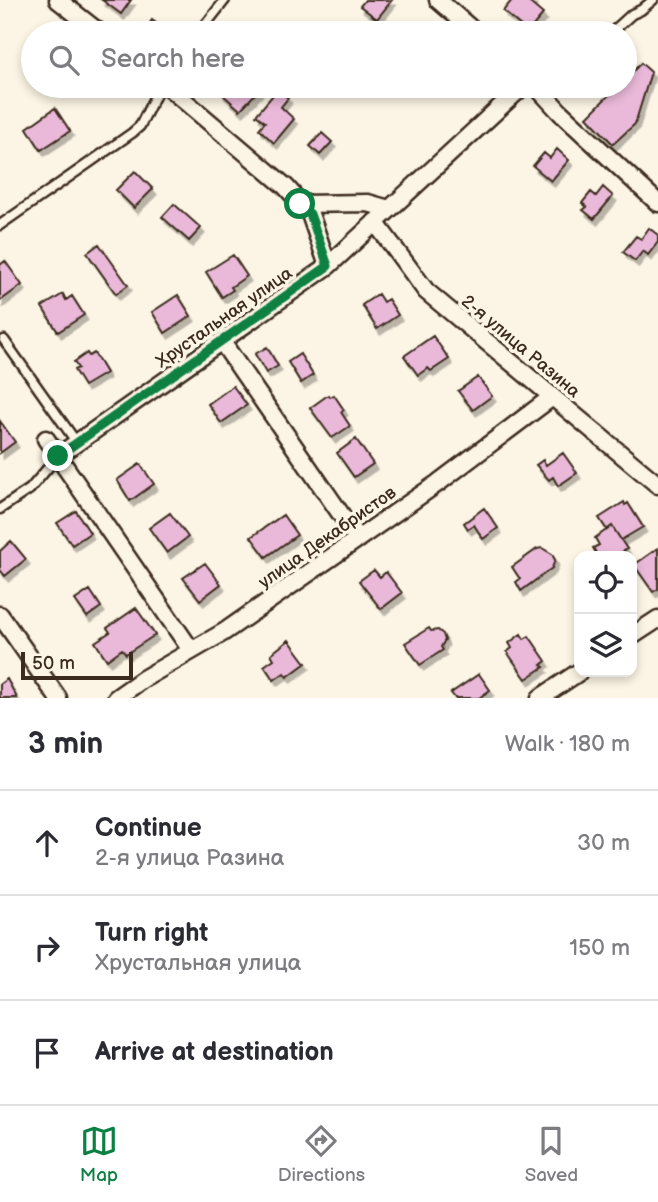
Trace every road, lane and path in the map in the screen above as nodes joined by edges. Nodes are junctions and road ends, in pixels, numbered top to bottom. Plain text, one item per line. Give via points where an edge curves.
1 (58, 0) edge
2 (225, 0) edge
3 (438, 0) edge
4 (653, 0) edge
5 (85, 21) edge
6 (208, 21) edge
7 (462, 21) edge
8 (624, 21) edge
9 (154, 98) edge
10 (181, 98) edge
11 (510, 98) edge
12 (551, 98) edge
13 (658, 202) edge
14 (300, 204) junction
15 (389, 208) junction
16 (375, 222) junction
17 (0, 225) edge
18 (328, 266) junction
19 (4, 340) dead end
20 (222, 342) junction
21 (552, 397) junction
22 (46, 439) dead end
23 (77, 443) junction
24 (58, 456) junction
25 (658, 485) edge
26 (0, 509) edge
27 (358, 539) junction
28 (658, 619) edge
29 (2, 620) edge
30 (637, 633) edge
31 (191, 650) junction
32 (574, 675) edge
33 (58, 698) edge
34 (116, 698) edge
35 (540, 698) edge

1 - 5 street
2 - 6 lane
3 - 7 street
4 - 8 lane
9 - 17 lane via 132,133
10 - 14 street
11 - 15 street, Хрустальная улица
12 - 13 street
14 - 15 street via 368,203
14 - 18 street via 310,214
15 - 16 street, Хрустальная улица
16 - 18 street, Хрустальная улица
16 - 21 street, 2-я улица Разина via 426,292
18 - 20 street, Хрустальная улица
19 - 23 lane
20 - 23 street, Хрустальная улица
20 - 27 street
21 - 25 street, 2-я улица Разина
21 - 27 street, улица Декабристов
22 - 24 street
23 - 24 street, Хрустальная улица
24 - 26 lane, Хрустальная улица via 30,489
24 - 31 street
27 - 31 street, улица Декабристов
28 - 30 street
29 - 33 street
31 - 34 street, улица Декабристов
32 - 35 street

